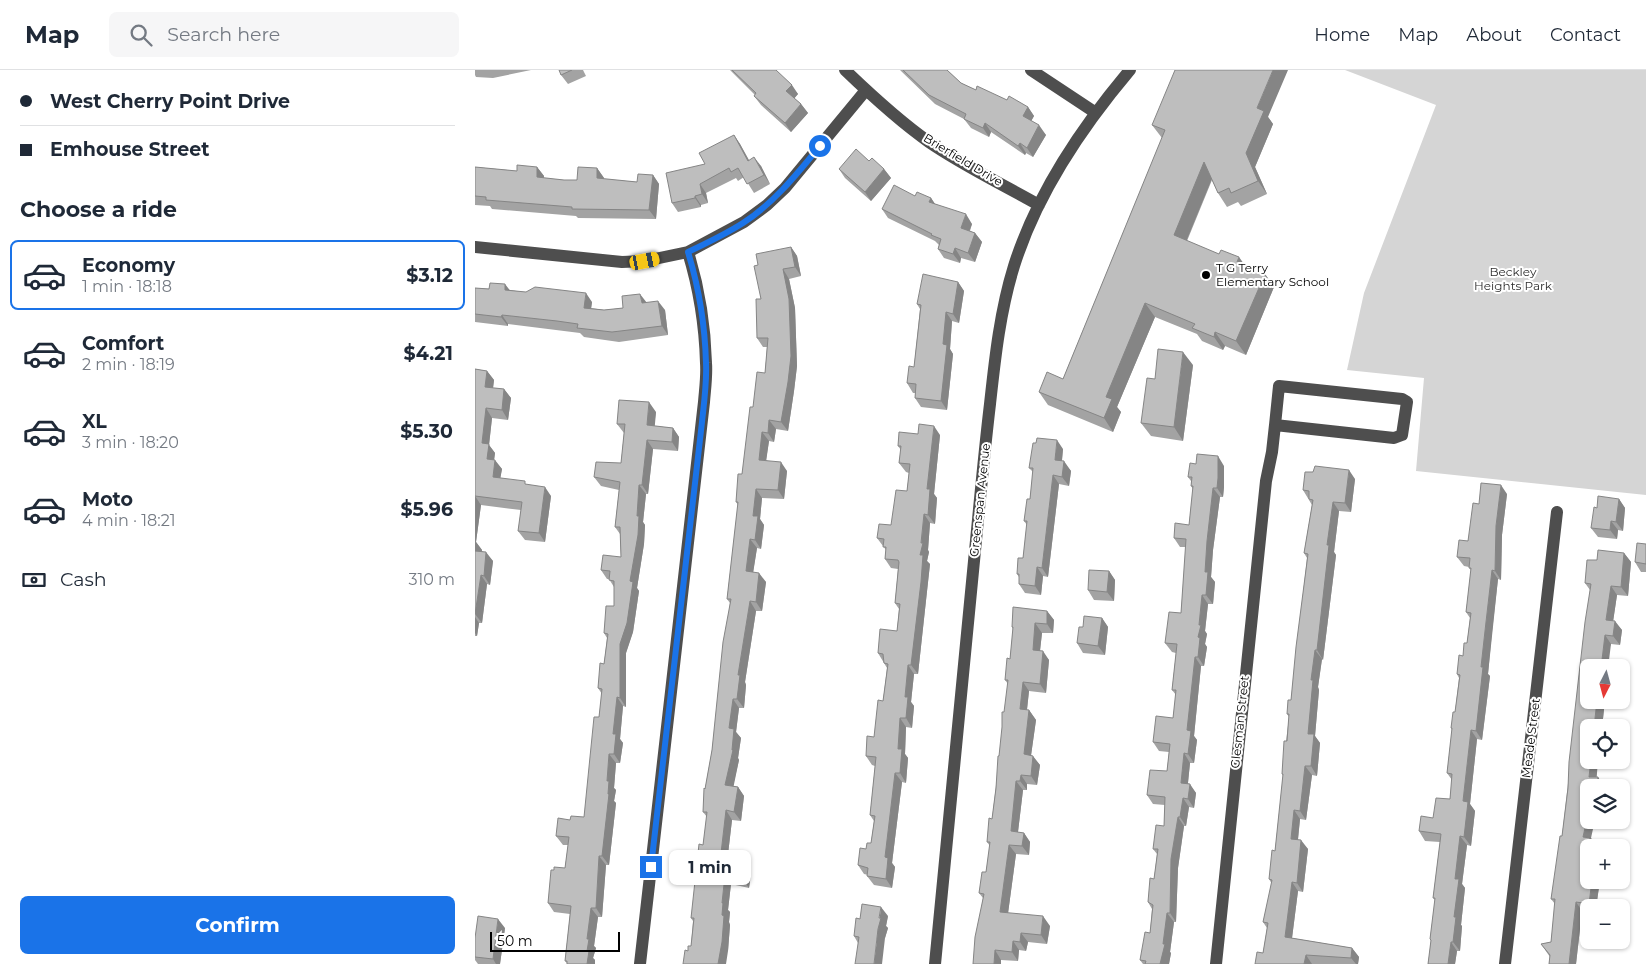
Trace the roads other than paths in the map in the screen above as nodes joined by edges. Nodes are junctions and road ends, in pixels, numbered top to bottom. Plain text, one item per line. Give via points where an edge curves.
1 (845, 70) edge
2 (1031, 70) edge
3 (1131, 70) edge
4 (866, 90) junction
5 (1096, 113) junction
6 (1039, 204) junction
7 (475, 247) edge
8 (688, 252) junction
9 (1275, 424) junction
10 (1557, 512) dead end
11 (640, 964) edge
12 (935, 964) edge
13 (1216, 964) edge
14 (1505, 964) edge

1 - 4 street, Brierfield Drive
2 - 5 street
3 - 5 street, Greenspan Avenue
4 - 6 street, Brierfield Drive via 929,142
4 - 8 street via 785,188 767,205 744,222
5 - 6 street, Greenspan Avenue
6 - 12 street, Greenspan Avenue via 1014,266 995,354
7 - 8 street via 622,262
8 - 11 street via 702,317 707,365
9 - 9 street, Glesman Street via 1394,438 1402,435 1407,402 1279,386
9 - 13 street, Glesman Street via 1266,481
10 - 14 street, Meade Street

